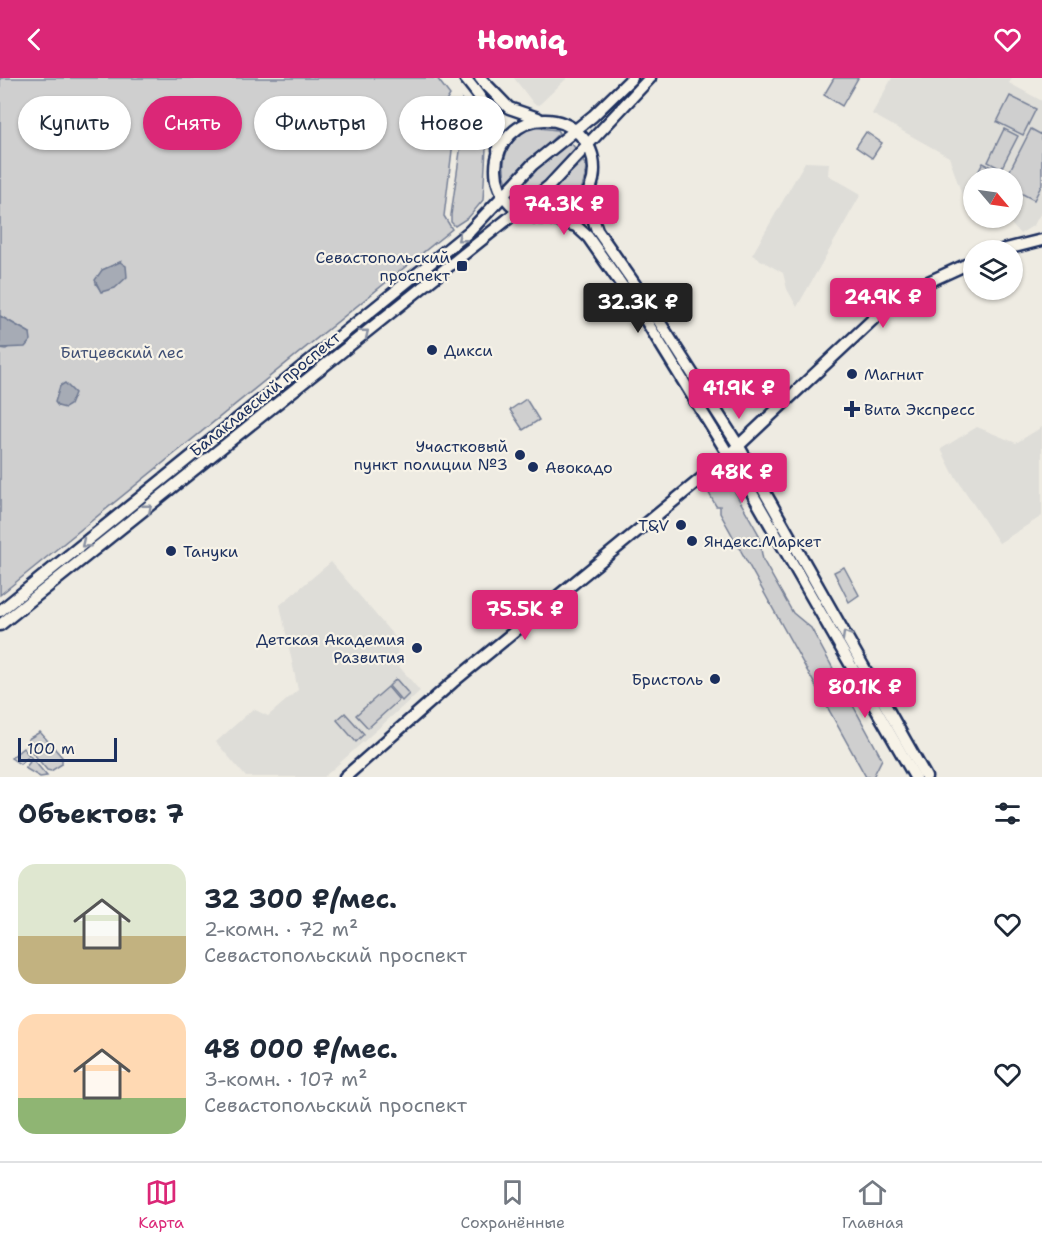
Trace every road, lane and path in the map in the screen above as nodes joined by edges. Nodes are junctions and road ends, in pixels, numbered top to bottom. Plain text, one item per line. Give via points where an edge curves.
1 (465, 78) edge
2 (480, 78) edge
3 (632, 78) edge
4 (650, 78) edge
5 (541, 119) junction
6 (574, 130) junction
7 (589, 145) junction
8 (497, 156) junction
9 (591, 186) junction
10 (503, 197) junction
11 (519, 210) junction
12 (549, 218) junction
13 (1042, 240) edge
14 (1023, 245) edge
15 (963, 266) edge
16 (738, 445) junction
17 (728, 454) junction
18 (0, 611) edge
19 (0, 626) edge
20 (345, 777) edge
21 (915, 777) edge
22 (926, 777) edge

1 - 8 main road via 493,120
2 - 5 main road via 509,108
3 - 6 main road, Балаклавский проспект
4 - 7 main road, Балаклавский проспект
5 - 6 main road
5 - 8 main road via 517,128 504,141
6 - 7 main road
6 - 10 main road, Балаклавский проспект via 532,165
7 - 9 main road via 595,168
7 - 11 main road, Балаклавский проспект
8 - 10 main road via 497,178
9 - 12 main road via 573,211
9 - 16 main road via 589,207 597,230
10 - 11 main road
10 -> 18 main road, Балаклавский проспект via 470,231
11 - 12 main road
19 -> 11 main road, Балаклавский проспект
12 - 17 main road via 576,226 600,252
13 - 14 main road
15 - 16 main road via 915,288 885,308
16 - 17 main road
22 -> 16 main road
17 - 20 main road
17 - 21 main road

